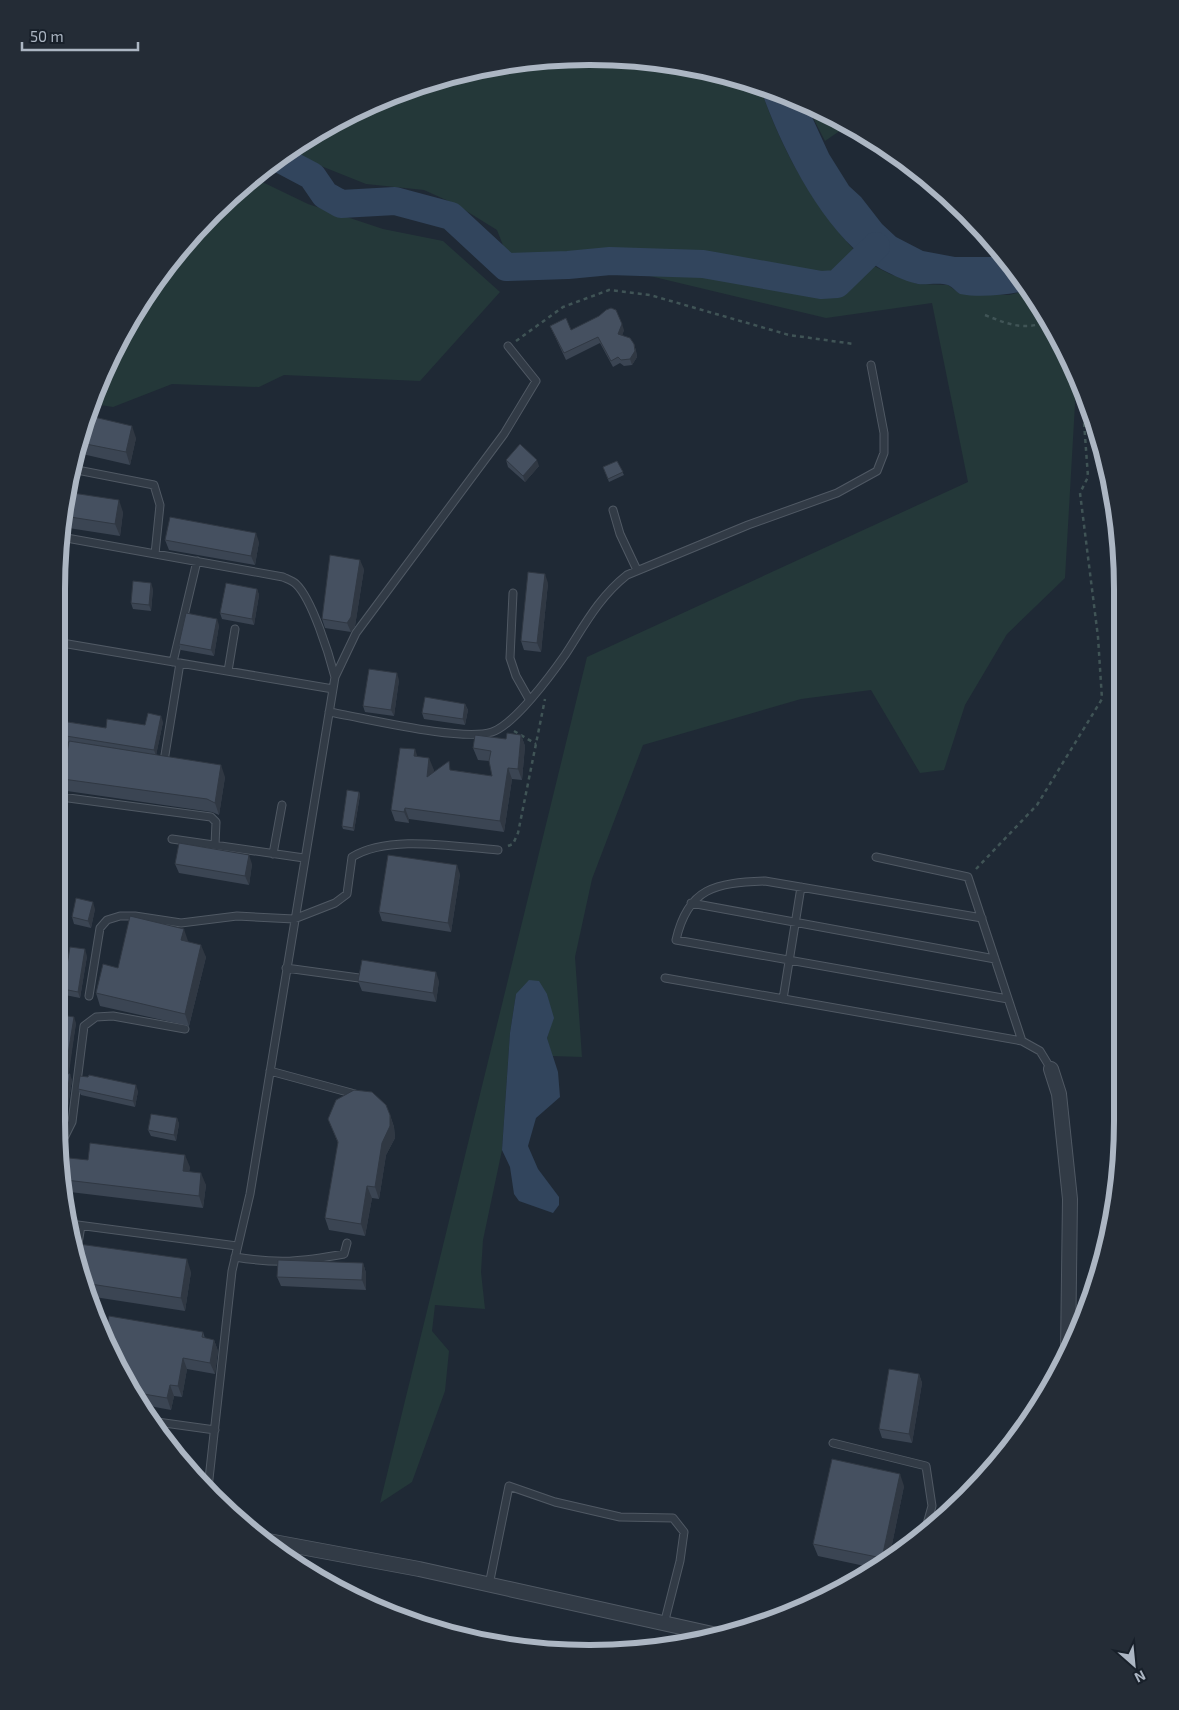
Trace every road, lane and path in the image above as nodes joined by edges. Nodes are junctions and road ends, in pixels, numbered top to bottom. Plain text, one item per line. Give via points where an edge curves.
1 (985, 314) dead end
2 (1042, 324) edge
3 (854, 344) dead end
4 (508, 346) joint
5 (871, 365) dead end
6 (1085, 419) edge
7 (79, 471) edge
8 (613, 510) dead end
9 (67, 538) edge
10 (155, 554) junction
11 (197, 561) junction
12 (637, 570) junction
13 (513, 593) dead end
14 (235, 629) dead end
15 (65, 644) edge
16 (176, 663) junction
17 (228, 671) junction
18 (335, 677) junction
19 (543, 686) junction
20 (332, 689) junction
21 (530, 699) junction
22 (330, 712) junction
23 (505, 724) junction
24 (536, 744) junction
25 (155, 760) edge
26 (164, 761) junction
27 (173, 763) edge
28 (67, 764) edge
29 (65, 775) edge
30 (65, 798) edge
31 (282, 805) dead end
32 (172, 839) dead end
33 (215, 846) junction
34 (498, 850) joint
35 (273, 854) junction
36 (876, 857) dead end
37 (304, 858) junction
38 (968, 877) junction
39 (801, 887) junction
40 (691, 904) junction
41 (982, 918) junction
42 (294, 920) junction
43 (795, 922) junction
44 (996, 958) junction
45 (789, 960) junction
46 (286, 968) junction
47 (359, 978) edge
48 (665, 978) dead end
49 (89, 996) dead end
50 (783, 999) junction
51 (1008, 999) junction
52 (184, 1029) edge
53 (1022, 1041) junction
54 (1051, 1069) joint
55 (270, 1070) junction
56 (355, 1094) edge
57 (65, 1135) edge
58 (75, 1225) edge
59 (81, 1226) junction
60 (79, 1239) edge
61 (347, 1243) dead end
62 (237, 1246) junction
63 (235, 1256) junction
64 (1068, 1334) edge
65 (161, 1423) edge
66 (215, 1430) junction
67 (833, 1443) dead end
68 (209, 1480) edge
69 (928, 1521) edge
70 (278, 1543) edge
71 (489, 1584) junction
72 (664, 1624) junction
73 (702, 1633) edge

1 - 2 path via 1010,325 1031,327
3 - 4 path via 789,335 650,295 609,290 563,307
4 - 18 lane via 536,381 504,434 356,633
5 - 12 lane via 884,433 884,453 876,471 837,494 748,525
6 - 38 path via 1088,477 1080,493 1098,637 1102,699 1037,805
7 - 10 lane via 154,485 160,505
8 - 12 lane
9 - 10 lane
10 - 11 lane
11 - 16 lane
11 - 18 lane via 283,577 295,583 304,592 310,606
12 - 19 lane via 611,588 596,605
13 - 21 lane via 510,658
14 - 17 lane
15 - 16 lane
16 - 17 lane
16 - 26 lane
17 - 20 lane
18 - 20 lane
19 - 21 lane
19 - 24 path via 545,708
20 - 22 lane
21 - 23 lane
22 - 23 lane via 461,734 492,732
22 - 37 lane
23 - 24 path
24 - 34 path via 518,833 513,844
25 - 26 lane
26 - 27 lane
28 - 29 lane
30 - 33 lane via 211,817 216,822
31 - 35 lane
32 - 33 lane
33 - 35 lane
34 - 42 lane via 418,844 364,850 352,857 347,894 335,903
35 - 37 lane
36 - 38 lane
37 - 42 lane
38 - 41 lane
39 - 40 lane via 765,881 729,883 708,888
39 - 41 lane
39 - 43 lane
40 - 43 lane
40 - 45 lane via 681,920 676,940
41 - 44 lane
42 - 46 lane
42 - 49 lane via 237,916 181,923 128,916 107,920 100,928
43 - 44 lane
43 - 45 lane
44 - 51 lane
45 - 50 lane
45 - 51 lane
46 - 47 lane
46 - 55 lane
48 - 50 lane
50 - 53 lane
51 - 53 lane
52 - 57 lane via 113,1016 96,1017 84,1026 72,1122
53 - 54 lane via 1040,1051
54 - 64 street via 1058,1094 1070,1199
55 - 56 lane
55 - 62 lane via 250,1194
58 - 59 lane
59 - 60 lane
59 - 62 lane
61 - 63 lane via 344,1254 297,1262 272,1263
62 - 63 lane
63 - 66 lane
65 - 66 lane
66 - 68 lane
67 - 69 lane via 926,1466 932,1506
70 - 71 street
71 - 72 street
71 - 72 lane via 509,1486 556,1502 620,1517 673,1518 684,1532
72 - 73 street

